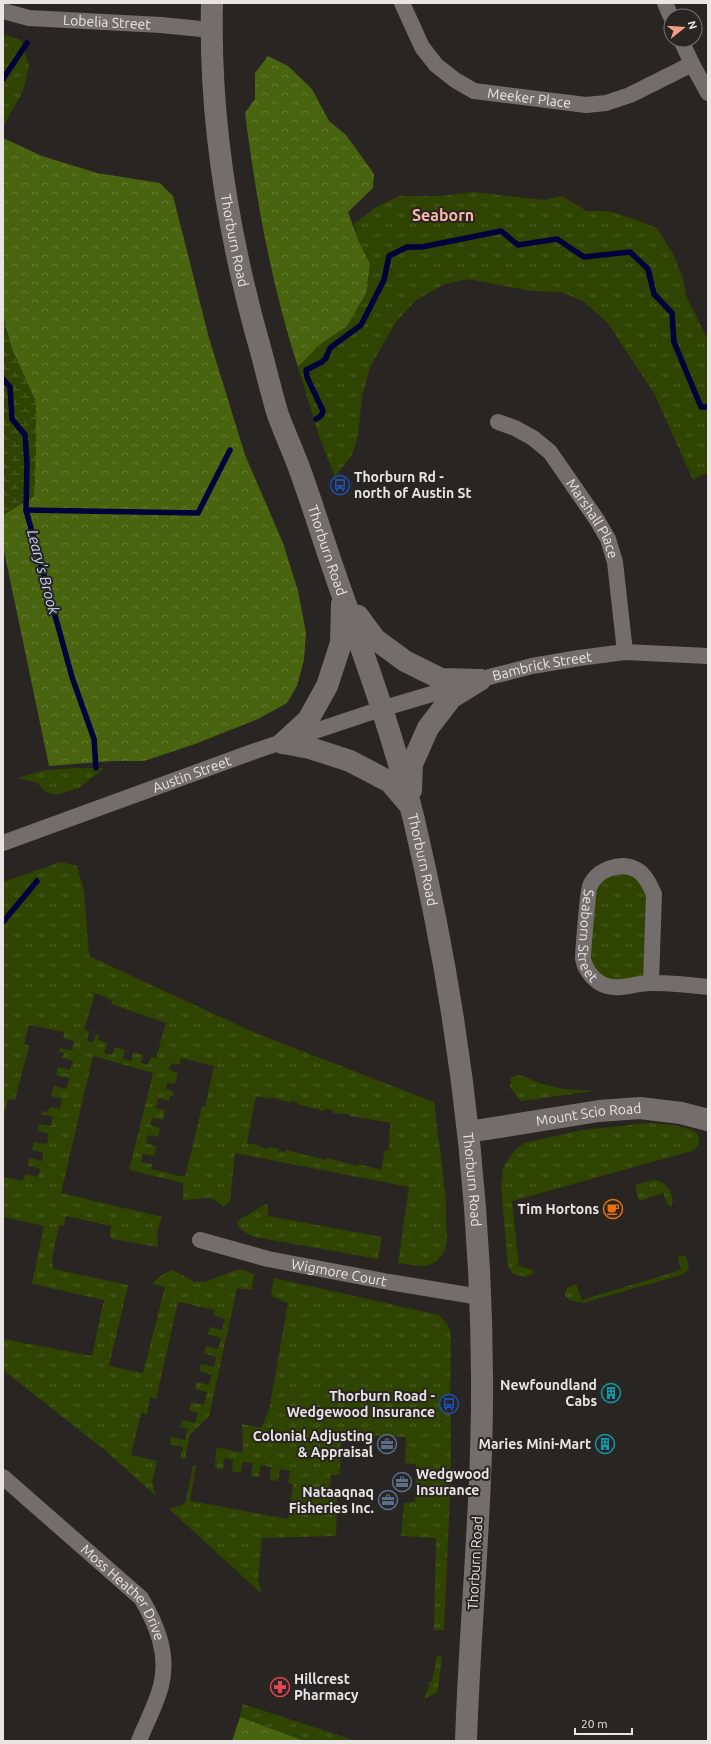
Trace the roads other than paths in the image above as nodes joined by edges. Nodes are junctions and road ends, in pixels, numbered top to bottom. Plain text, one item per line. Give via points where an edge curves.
1 (212, 3) edge
2 (402, 3) edge
3 (3, 11) edge
4 (211, 30) junction
5 (685, 48) edge
6 (692, 64) junction
7 (708, 93) edge
8 (498, 422) dead end
9 (342, 594) junction
10 (625, 652) junction
11 (708, 656) edge
12 (480, 680) junction
13 (381, 710) junction
14 (282, 743) junction
15 (410, 805) junction
16 (3, 843) edge
17 (651, 982) junction
18 (708, 987) edge
19 (708, 1120) edge
20 (468, 1132) junction
21 (200, 1240) dead end
22 (480, 1297) junction
23 (3, 1477) edge
24 (139, 1741) edge
25 (466, 1741) edge

1 - 4 main road, Thorburn Road
2 - 6 street, Meeker Place via 422,47 436,65 474,91 586,105 606,103 630,95
3 - 4 street, Lobelia Street via 28,18
4 - 9 main road, Thorburn Road via 221,170 240,272 278,414 300,469
5 - 6 street
6 - 7 street
8 - 10 street, Marshall Place via 533,438 550,452 608,539 615,562
9 - 12 main road via 375,639 405,661 441,679
9 - 13 main road, Thorburn Road
9 - 14 main road via 341,643 328,686 308,720
10 - 11 street, Bambrick Street
10 - 12 street, Bambrick Street via 532,666
12 - 13 street, Bambrick Street
12 - 15 main road via 451,698 428,728 412,764
13 - 14 street, Austin Street
13 - 15 main road, Thorburn Road
14 - 15 main road via 310,748 360,766 390,782
14 - 16 street, Austin Street
15 - 20 main road, Thorburn Road via 451,998
17 - 17 street, Seaborn Street via 618,988 600,983 588,972 583,959 589,886 597,876 610,868 624,866 638,870 649,882 654,894
17 - 18 street, Seaborn Street
19 - 20 main road, Mount Scio Road via 681,1113 640,1108 599,1111
20 - 22 main road, Thorburn Road
21 - 22 street, Wigmore Court via 268,1258
22 - 25 main road, Thorburn Road via 480,1482
23 - 24 street, Moss Heather Drive via 142,1598 154,1620 161,1641 164,1664 161,1686

